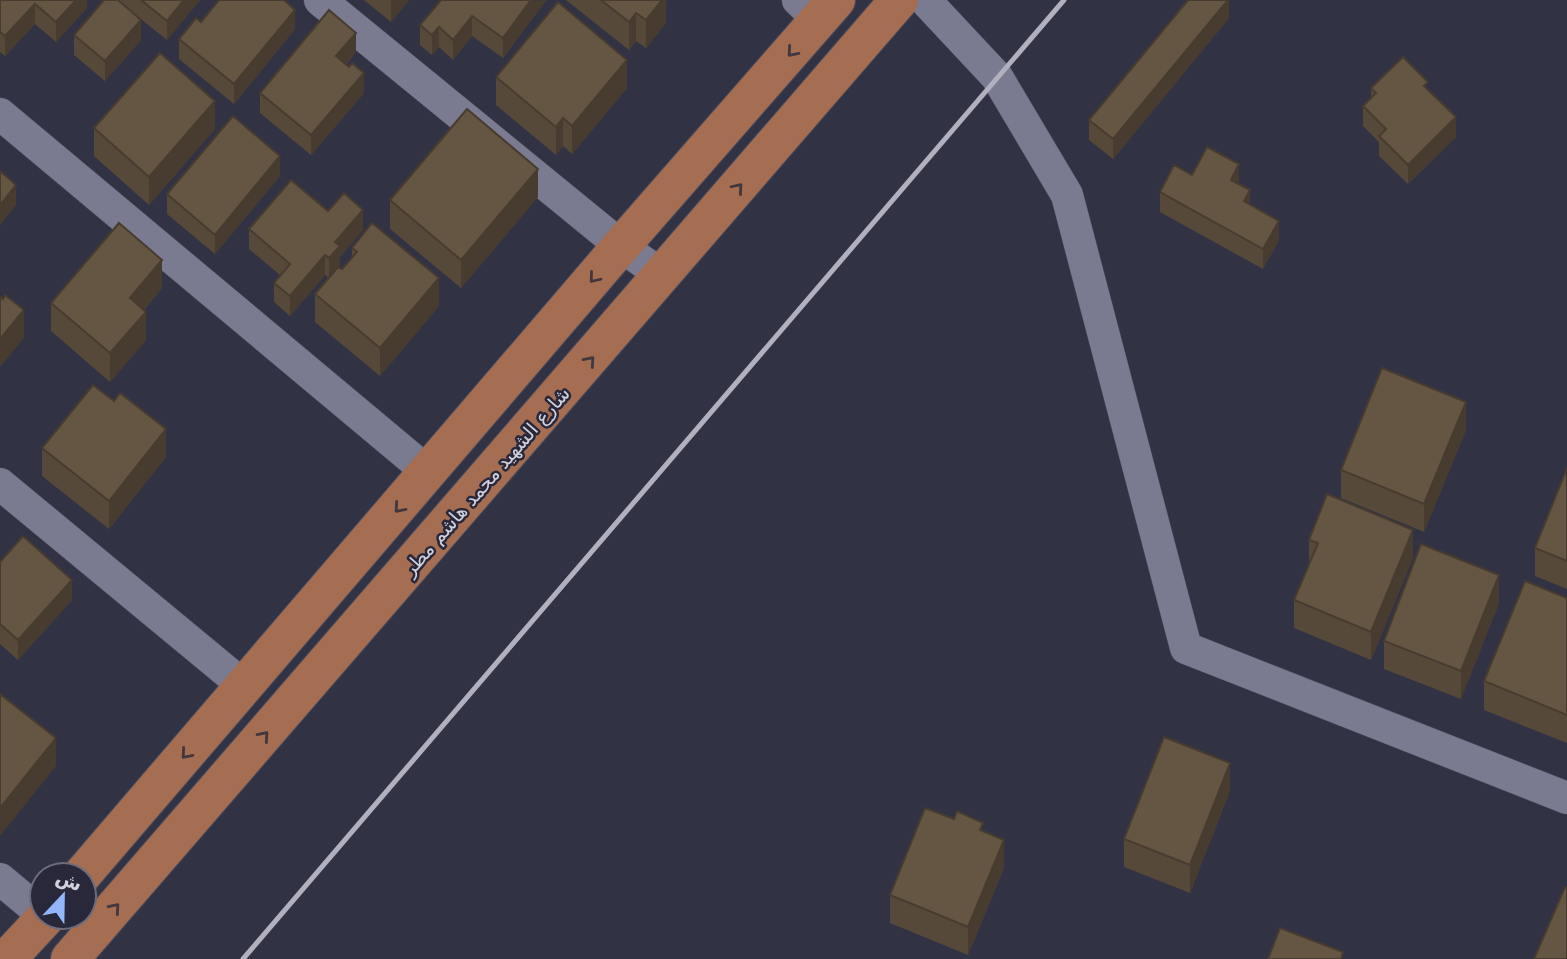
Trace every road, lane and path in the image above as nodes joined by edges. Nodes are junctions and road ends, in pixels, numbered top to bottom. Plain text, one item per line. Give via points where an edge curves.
1 (320, 0) edge
2 (900, 0) edge
3 (925, 0) edge
4 (818, 7) edge
5 (0, 114) edge
6 (621, 246) junction
7 (663, 276) junction
8 (429, 473) junction
9 (0, 484) edge
10 (244, 686) junction
11 (1567, 799) edge
12 (94, 861) edge
13 (0, 879) edge
14 (28, 903) edge
15 (32, 931) edge
16 (7, 959) edge
17 (70, 959) edge

1 - 6 street
7 -> 2 main road, شارع الشهيد محمد هاشم مطر
3 - 11 street via 997,77 1068,195 1186,648
4 -> 6 main road
5 - 8 street
6 - 7 street
6 -> 8 main road
17 -> 7 main road, شارع الشهيد محمد هاشم مطر
8 -> 10 main road
9 - 10 street
10 -> 12 main road
13 - 14 street
15 - 16 main road

